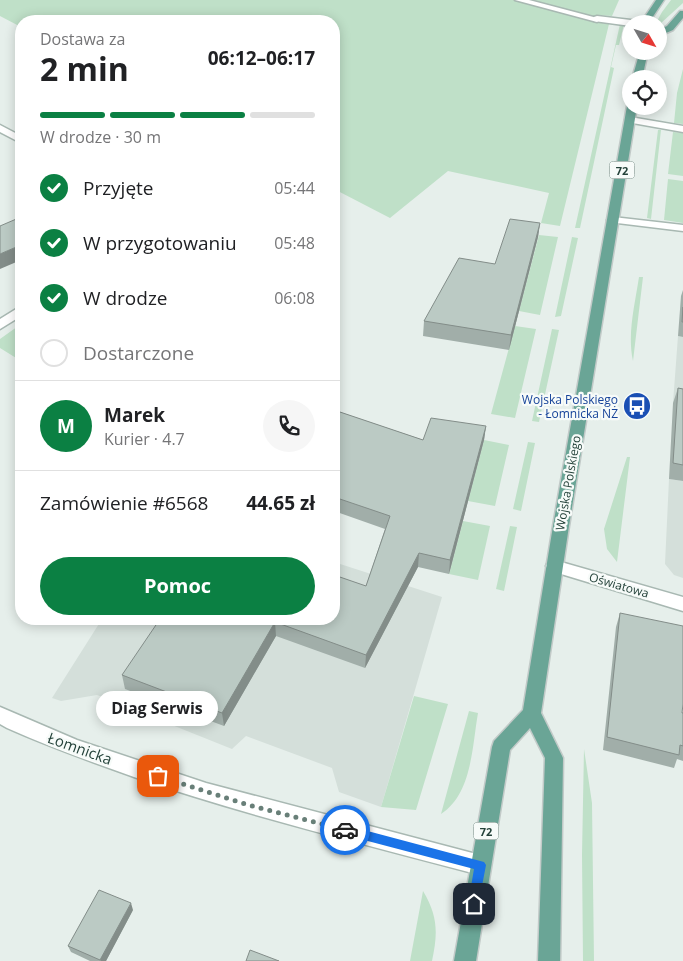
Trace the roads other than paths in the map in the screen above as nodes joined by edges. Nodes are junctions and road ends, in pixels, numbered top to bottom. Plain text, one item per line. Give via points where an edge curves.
1 (519, 0) edge
2 (660, 0) edge
3 (683, 13) edge
4 (649, 15) edge
5 (622, 22) edge
6 (668, 29) edge
7 (631, 115) edge
8 (630, 120) junction
9 (0, 128) edge
10 (683, 129) edge
11 (15, 137) edge
12 (613, 220) junction
13 (683, 228) edge
14 (15, 314) edge
15 (0, 325) edge
16 (554, 566) junction
17 (683, 604) edge
18 (532, 713) junction
19 (0, 715) edge
20 (480, 865) junction
21 (465, 961) edge
22 (548, 961) edge

1 - 5 street
2 - 4 main road
3 - 6 main road
7 - 8 main road, Wojska Polskiego / 72
8 - 10 street
8 - 12 main road, Wojska Polskiego / 72
9 - 11 street
12 - 13 street
12 - 16 main road, Wojska Polskiego / 72
14 - 15 street
16 - 17 street, Oświatowa
16 - 18 main road, Wojska Polskiego / 72
18 - 20 main road, 72 via 501,747
18 - 22 main road via 554,758
19 - 20 street, Łomnicka via 55,740 248,805
20 - 21 main road, 72

